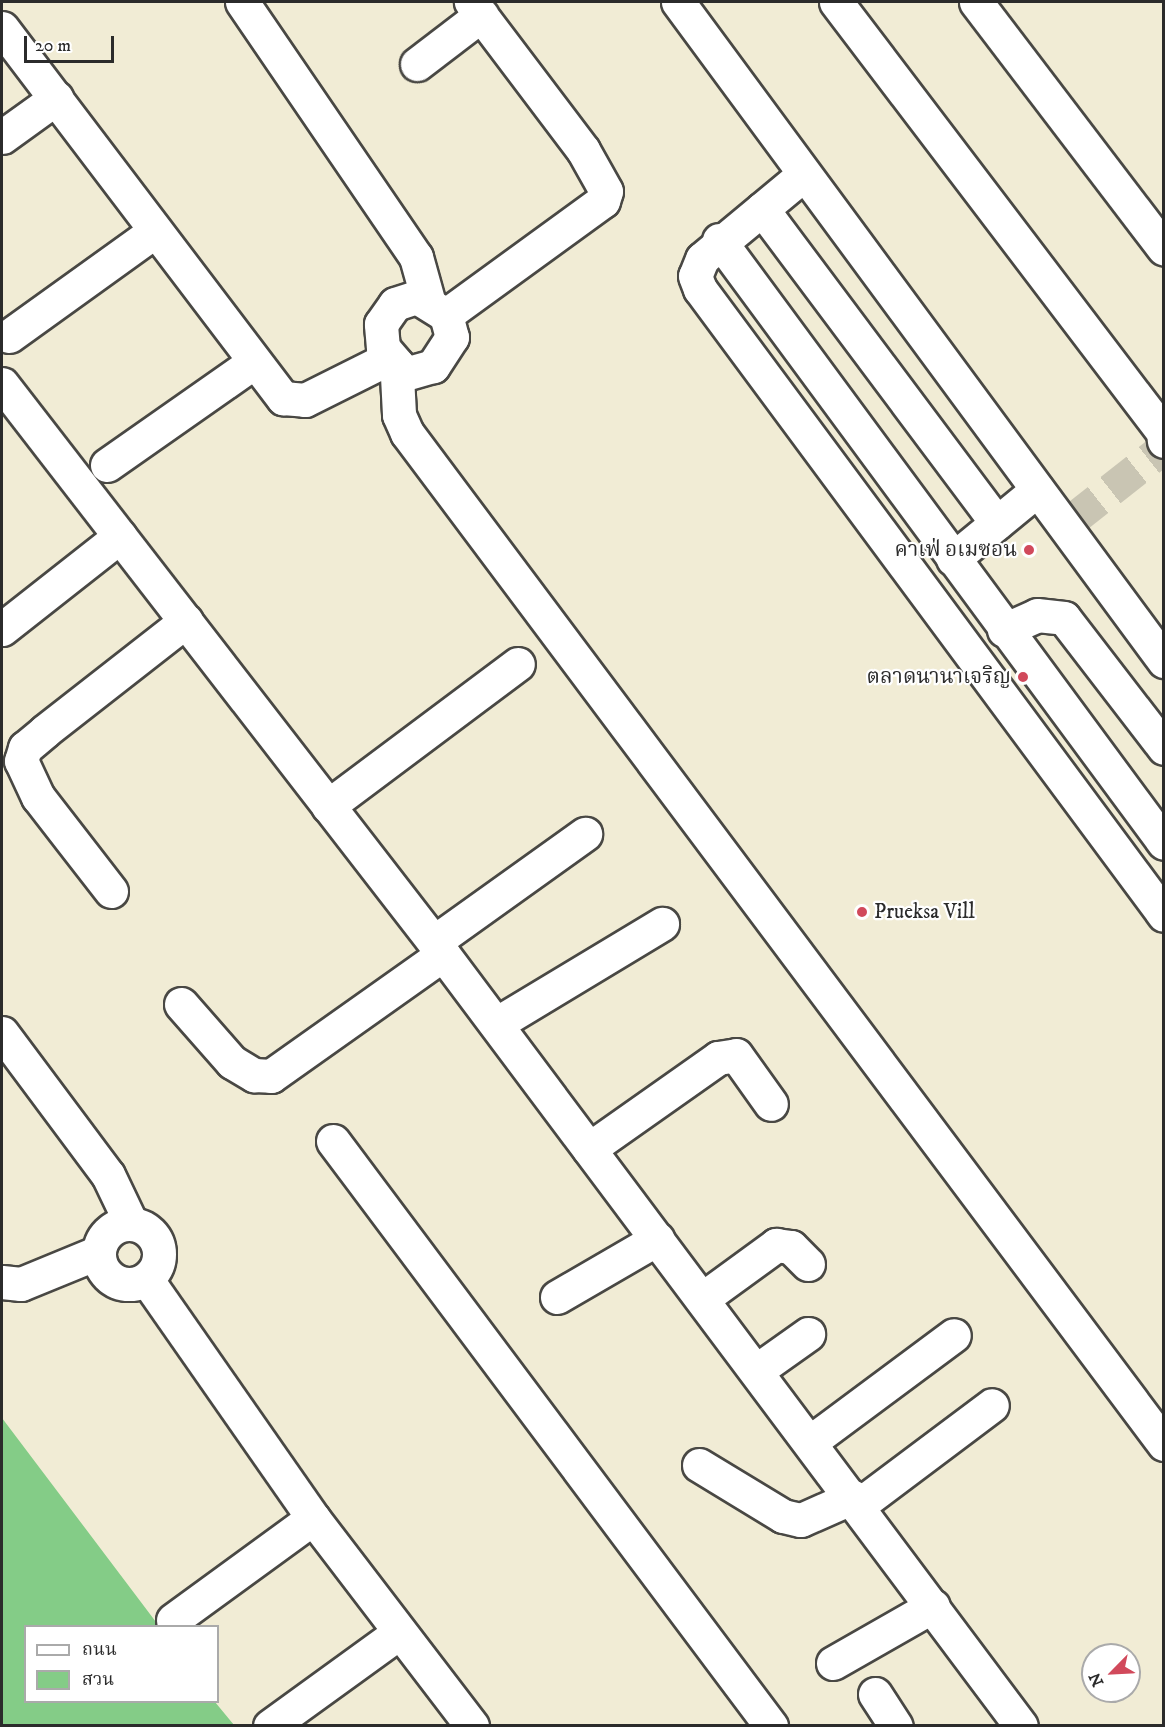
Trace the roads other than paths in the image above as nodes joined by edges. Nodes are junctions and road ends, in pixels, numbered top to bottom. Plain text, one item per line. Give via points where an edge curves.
1 (242, 2) edge
2 (836, 2) edge
3 (976, 2) edge
4 (684, 4) edge
5 (476, 8) edge
6 (2, 28) edge
7 (417, 64) dead end
8 (56, 98) junction
9 (2, 137) edge
10 (803, 175) junction
11 (762, 209) junction
12 (155, 231) junction
13 (719, 240) junction
14 (1164, 249) edge
15 (437, 307) junction
16 (9, 336) dead end
17 (254, 362) junction
18 (393, 367) junction
19 (2, 384) edge
20 (1163, 445) edge
21 (107, 465) dead end
22 (1037, 490) junction
23 (997, 524) junction
24 (120, 536) junction
25 (953, 559) junction
26 (186, 621) junction
27 (2, 629) edge
28 (1004, 630) junction
29 (1164, 661) edge
30 (518, 664) dead end
31 (1164, 748) edge
32 (328, 806) junction
33 (585, 834) dead end
34 (1164, 843) edge
35 (111, 891) dead end
36 (1164, 915) edge
37 (662, 924) dead end
38 (439, 948) junction
39 (181, 1004) dead end
40 (496, 1024) junction
41 (2, 1033) edge
42 (771, 1104) dead end
43 (333, 1141) dead end
44 (589, 1149) junction
45 (131, 1223) junction
46 (657, 1239) junction
47 (99, 1252) junction
48 (808, 1264) dead end
49 (147, 1280) junction
50 (2, 1282) edge
51 (557, 1297) dead end
52 (702, 1299) junction
53 (808, 1334) dead end
54 (954, 1335) dead end
55 (756, 1371) junction
56 (992, 1405) dead end
57 (810, 1442) junction
58 (1164, 1444) edge
59 (699, 1465) dead end
60 (856, 1501) junction
61 (314, 1518) junction
62 (933, 1606) junction
63 (172, 1620) dead end
64 (400, 1632) junction
65 (833, 1663) dead end
66 (875, 1694) dead end
67 (270, 1725) edge
68 (472, 1725) edge
69 (771, 1725) edge
70 (896, 1725) edge
71 (1022, 1725) edge

1 - 15 street via 416,257
2 - 20 street via 1163,432
3 - 14 street
4 - 10 street
5 - 7 street
5 - 15 street via 583,150 606,191 603,201
6 - 8 street
8 - 9 street
8 - 12 street
10 - 11 street
10 - 22 street
11 - 13 street
11 - 23 street
12 - 16 street
12 - 17 street
13 - 25 street
13 - 36 street via 695,276 715,313
15 - 18 street via 452,337 442,358
15 - 18 street via 405,299 386,313 380,336
17 - 18 street via 283,398 294,402
17 - 21 street
18 - 58 street via 399,415 407,433
19 - 24 street
22 - 23 street
22 - 29 street via 1069,523
23 - 25 street
24 - 26 street
24 - 27 street
25 - 28 street
26 - 32 street
26 - 35 street via 45,730 25,748 21,761 38,797
28 - 31 street via 1037,615 1064,618
28 - 34 street
30 - 32 street
32 - 38 street
33 - 38 street
37 - 40 street
38 - 39 street via 271,1076 254,1075 232,1062
38 - 40 street
40 - 44 street
41 - 45 street via 108,1175
42 - 44 street via 735,1056 718,1058
43 - 69 street
44 - 46 street
45 - 47 street via 106,1235
45 - 49 street via 143,1227 159,1246 160,1259
46 - 51 street
46 - 52 street
47 - 49 street via 112,1280 127,1285
47 - 50 street via 21,1284
48 - 52 street via 791,1247 776,1245
49 - 61 street
52 - 55 street
53 - 55 street
54 - 57 street
55 - 57 street
56 - 60 street
57 - 60 street
59 - 60 street via 783,1516 801,1520
60 - 62 street
61 - 63 street
61 - 64 street
62 - 65 street
62 - 71 street
64 - 67 street
64 - 68 street
66 - 70 street

